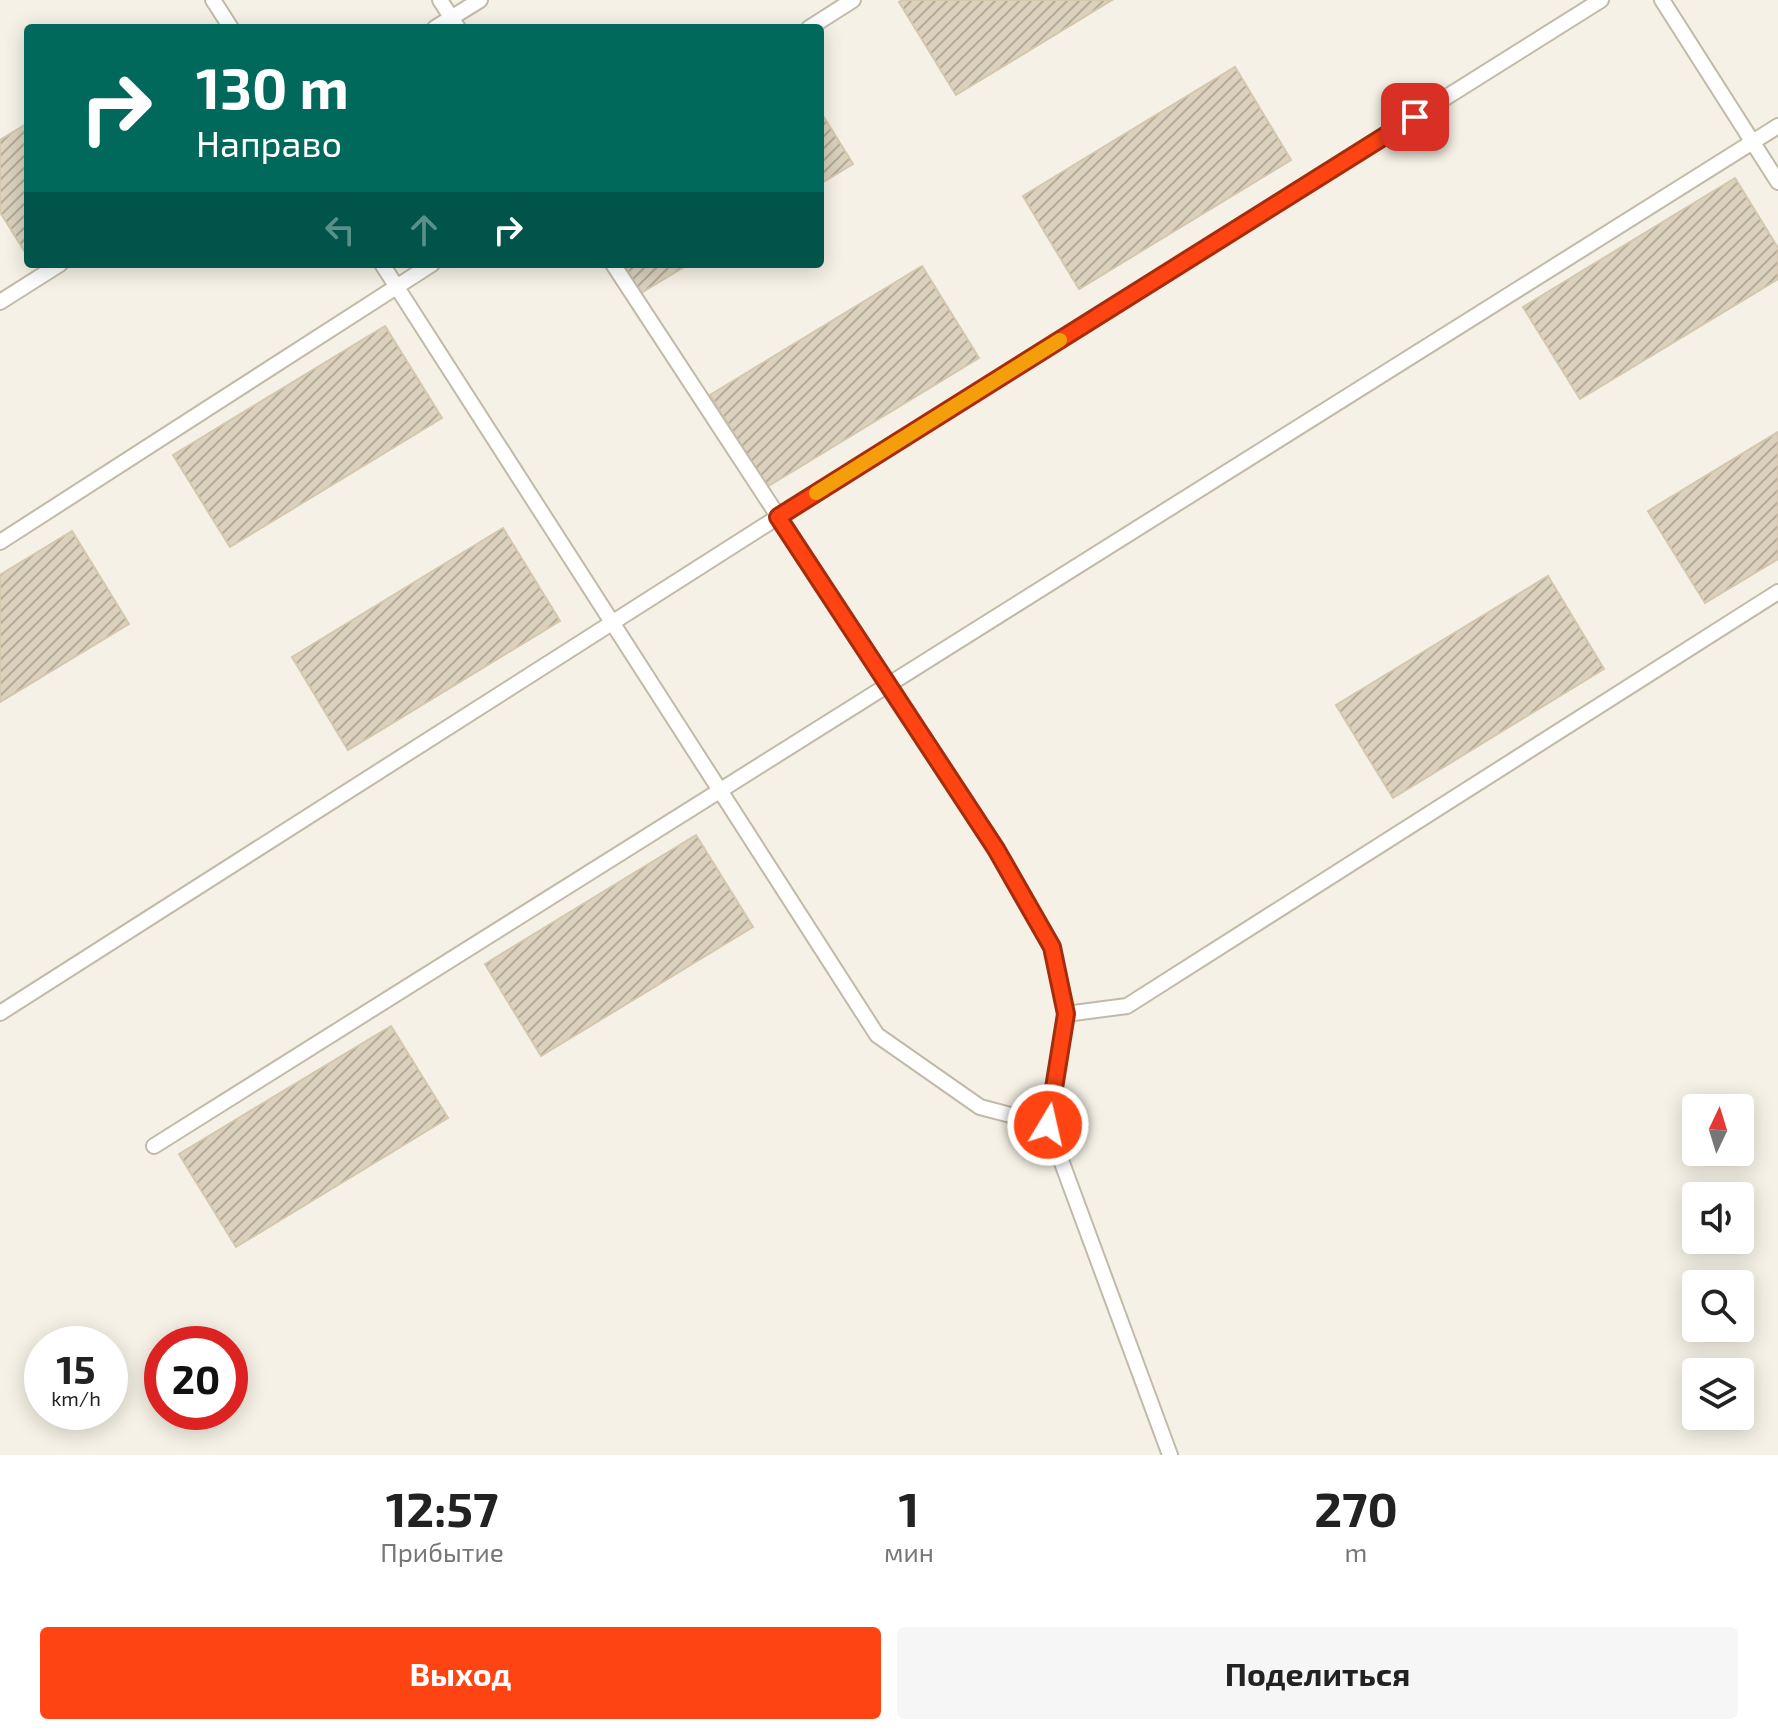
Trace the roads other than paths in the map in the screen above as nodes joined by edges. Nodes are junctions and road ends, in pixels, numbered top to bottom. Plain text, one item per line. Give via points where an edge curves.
1 (213, 0) edge
2 (440, 0) edge
3 (480, 0) edge
4 (853, 0) edge
5 (1601, 0) edge
6 (1662, 0) edge
7 (455, 23) edge
8 (228, 24) edge
9 (815, 24) edge
10 (1778, 126) edge
11 (1753, 143) junction
12 (1778, 182) edge
13 (54, 268) edge
14 (385, 268) edge
15 (425, 268) edge
16 (616, 268) edge
17 (396, 286) junction
18 (0, 302) edge
19 (778, 517) junction
20 (0, 542) edge
21 (1778, 592) edge
22 (613, 624) junction
23 (889, 685) junction
24 (720, 791) junction
25 (0, 1013) edge
26 (1066, 1014) junction
27 (1048, 1125) junction
28 (154, 1146) dead end
29 (1170, 1455) edge

1 - 8 lane
2 - 7 lane
3 - 7 lane
4 - 9 lane
5 - 19 lane
6 - 11 lane
10 - 11 lane
11 - 12 lane
11 - 23 lane
13 - 18 lane
14 - 17 lane
15 - 17 lane
16 - 19 lane
17 - 20 lane
17 - 22 lane
19 - 22 lane
19 - 23 lane
21 - 26 lane via 1127,1006
22 - 24 lane
22 - 25 lane
23 - 24 lane
23 - 26 lane via 996,849 1052,947
24 - 27 lane via 877,1035 980,1107
24 - 28 lane
26 - 27 lane
27 - 29 lane

